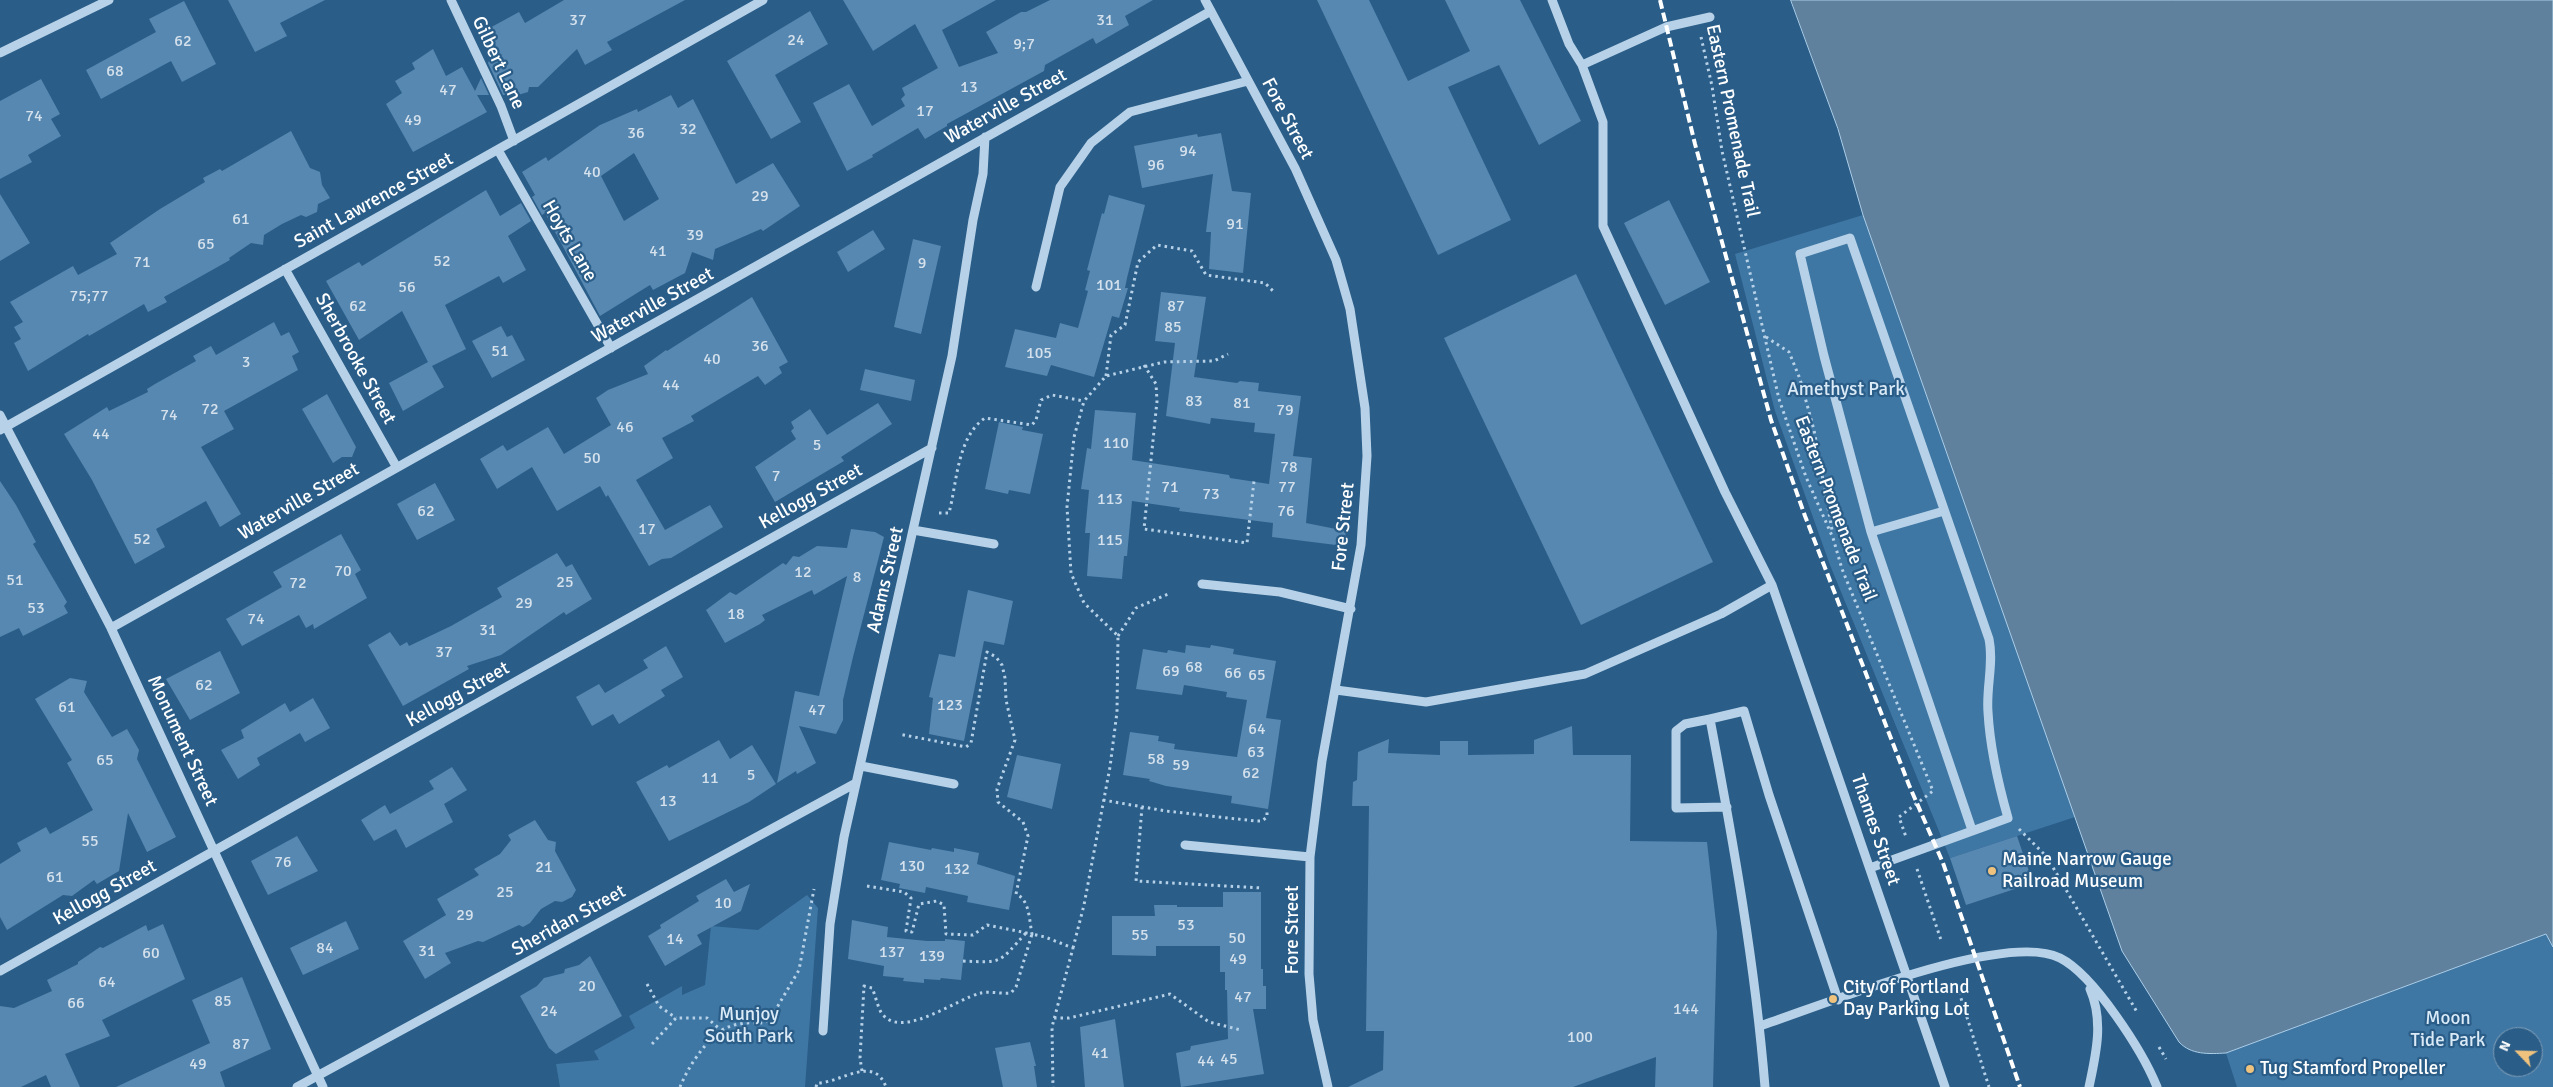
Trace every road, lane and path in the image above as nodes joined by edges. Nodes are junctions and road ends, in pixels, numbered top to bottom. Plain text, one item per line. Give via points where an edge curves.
1 (109, 0) edge
2 (451, 0) edge
3 (763, 0) edge
4 (1205, 0) edge
5 (1553, 0) edge
6 (1211, 11) junction
7 (1710, 17) dead end
8 (1697, 20) junction
9 (0, 53) edge
10 (1582, 65) junction
11 (1248, 81) junction
12 (984, 137) junction
13 (514, 141) junction
14 (498, 150) junction
15 (285, 269) junction
16 (1036, 287) dead end
17 (1272, 291) dead end
18 (1765, 337) junction
19 (611, 348) junction
20 (1228, 354) dead end
21 (1144, 365) junction
22 (1106, 376) junction
23 (1084, 401) junction
24 (0, 415) edge
25 (3, 428) edge
26 (932, 448) junction
27 (396, 466) junction
28 (1254, 481) dead end
29 (1944, 512) junction
30 (940, 513) dead end
31 (913, 530) junction
32 (1871, 532) junction
33 (1833, 538) junction
34 (994, 544) dead end
35 (1202, 584) dead end
36 (1772, 585) junction
37 (1168, 594) dead end
38 (1351, 609) junction
39 (111, 628) junction
40 (1118, 636) junction
41 (1336, 690) junction
42 (1710, 719) junction
43 (899, 734) dead end
44 (861, 766) junction
45 (856, 783) junction
46 (954, 784) dead end
47 (1103, 800) junction
48 (1142, 807) junction
49 (1727, 808) junction
50 (1267, 812) dead end
51 (2008, 818) junction
52 (1972, 830) junction
53 (1185, 845) dead end
54 (215, 850) junction
55 (1912, 853) junction
56 (1310, 857) junction
57 (1870, 868) junction
58 (867, 886) dead end
59 (1262, 888) dead end
60 (814, 889) dead end
61 (1026, 933) junction
62 (1032, 934) junction
63 (1941, 940) dead end
64 (1073, 948) junction
65 (963, 961) dead end
66 (2078, 970) junction
67 (0, 971) edge
68 (1908, 976) junction
69 (646, 984) dead end
70 (1959, 992) dead end
71 (1838, 1000) junction
72 (2139, 1014) dead end
73 (676, 1018) junction
74 (1054, 1018) junction
75 (1760, 1026) junction
76 (722, 1030) junction
77 (1241, 1030) dead end
78 (823, 1031) dead end
79 (652, 1044) dead end
80 (2157, 1044) dead end
81 (2166, 1059) dead end
82 (862, 1072) junction
83 (318, 1076) junction
84 (298, 1087) edge
85 (323, 1087) edge
86 (680, 1087) edge
87 (816, 1087) edge
88 (886, 1087) edge
89 (1053, 1087) edge
90 (1328, 1087) edge
91 (1765, 1087) edge
92 (1945, 1087) edge
93 (1989, 1087) edge
94 (2090, 1087) edge
95 (2157, 1087) edge

1 - 9 street
2 - 13 street, Gilbert Lane
3 - 13 street, Saint Lawrence Street
4 - 6 street, Fore Street
5 - 10 street, Thames Street via 1569,44
6 - 11 street, Fore Street
6 - 12 street, Waterville Street
7 - 8 street
8 - 10 street via 1666,27
8 - 18 path, Eastern Promenade Trail via 1722,151
10 - 36 street, Thames Street via 1602,122 1603,226 1725,492
11 - 16 street via 1130,112 1091,143 1060,187
11 - 38 street, Fore Street via 1317,214 1336,260 1350,309 1365,408 1367,456 1361,545
12 - 19 street, Waterville Street
12 - 26 street, Adams Street via 983,174 952,356
13 - 14 street, Saint Lawrence Street
14 - 15 street, Saint Lawrence Street
14 - 19 street, Hoyts Lane
15 - 25 street, Saint Lawrence Street
15 - 27 street, Sherbrooke Street
17 - 22 path via 1264,283 1206,275 1192,251 1157,245 1138,262 1125,325 1111,335
18 - 33 path, Eastern Promenade Trail via 1784,416 1811,490
18 - 33 path via 1789,352 1800,379 1814,430
19 - 27 street, Waterville Street
20 - 21 path via 1214,361 1181,360
21 - 22 path
21 - 28 path via 1156,384 1157,402 1144,529 1247,543
22 - 23 path
23 - 30 path via 1052,395 1040,400 1032,425 985,418 973,426 964,449 949,513
23 - 40 path via 1074,437 1067,507 1071,573 1084,602
24 - 25 street, Monument Street
25 - 39 street, Monument Street
26 - 31 street, Adams Street
26 - 54 street, Kellogg Street
27 - 39 street, Waterville Street
29 - 32 street
29 - 32 street via 1850,238 1800,254
29 - 51 street via 1992,654 1988,710 1990,734 1993,760
31 - 34 street
31 - 44 street, Adams Street
32 - 52 street
33 - 55 path, Eastern Promenade Trail via 1842,569 1933,791 1899,817
35 - 38 street via 1280,592
36 - 41 street via 1721,614 1585,674 1426,702
36 - 57 street, Thames Street
37 - 40 path via 1136,608
38 - 41 street, Fore Street
39 - 54 street, Monument Street
40 - 47 path via 1118,712
41 - 56 street, Fore Street via 1322,761
42 - 49 street
42 - 49 street via 1685,724 1676,730 1676,808
42 - 71 street via 1744,711
43 - 62 path via 966,748 971,743 987,652 996,656 1005,678 1014,740 997,788 998,802 1023,822 1028,836 1016,894 1028,907
44 - 45 street, Adams Street
44 - 46 street
45 - 78 street, Adams Street via 830,924
45 - 83 street, Sheridan Street
47 - 48 path
47 - 64 path
48 - 50 path via 1255,821 1262,821
48 - 59 path via 1136,881
49 - 75 street
51 - 52 street
51 - 72 path via 2047,857
52 - 55 street
53 - 56 street
54 - 67 street, Kellogg Street
54 - 83 street, Monument Street
55 - 57 street
55 - 63 path, Eastern Promenade Trail
56 - 90 street, Fore Street via 1309,974 1313,1020
57 - 68 street, Thames Street
58 - 61 path via 904,892 910,898 906,931 912,932 919,904 937,901 944,905 946,934 973,935 987,925
60 - 76 path via 800,970 772,1016 764,1023 747,1022
61 - 62 path
61 - 65 path via 1000,960
62 - 64 path
62 - 82 path via 1016,987 1011,993 982,993 934,1014 905,1022 883,1016 872,988 864,986
64 - 74 path
66 - 68 street via 2060,957 2027,950 1948,963
66 - 94 street via 2093,997 2098,1020
66 - 95 street via 2123,1024
68 - 71 street
68 - 92 street, Thames Street
69 - 73 path via 659,1006
70 - 93 path
71 - 75 street
73 - 76 path via 707,1018
73 - 79 path
74 - 77 path via 1069,1018 1170,994 1209,1022
74 - 89 path
75 - 91 street
76 - 86 path via 697,1056
80 - 81 path
82 - 87 path via 817,1083
82 - 88 path via 880,1074
83 - 84 street, Sheridan Street
83 - 85 street, Monument Street

